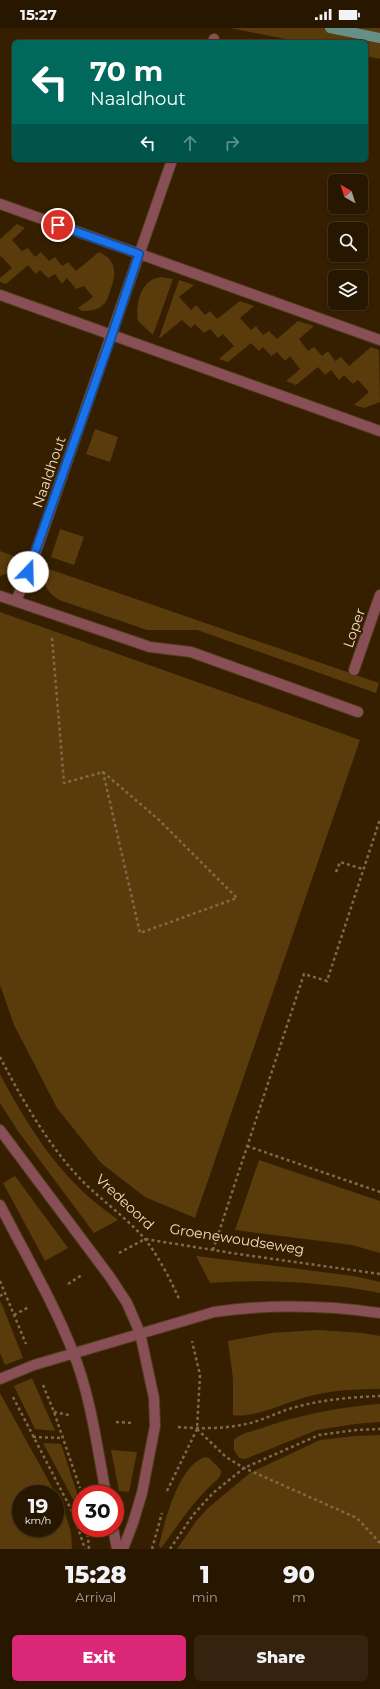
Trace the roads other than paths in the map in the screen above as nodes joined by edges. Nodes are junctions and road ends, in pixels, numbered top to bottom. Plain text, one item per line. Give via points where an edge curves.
1 (171, 162) edge
2 (0, 204) edge
3 (139, 254) junction
4 (0, 295) edge
5 (112, 335) junction
6 (380, 340) edge
7 (380, 431) edge
8 (380, 595) edge
9 (0, 596) edge
10 (16, 601) junction
11 (354, 670) dead end
12 (358, 712) dead end
13 (0, 1130) edge
14 (3, 1140) edge
15 (0, 1205) edge
16 (380, 1312) edge
17 (140, 1333) junction
18 (74, 1353) junction
19 (1, 1378) edge
20 (104, 1485) edge
21 (115, 1537) edge
22 (117, 1549) edge
23 (123, 1549) edge

1 - 3 street, Naaldhout
2 - 3 street
3 - 5 street, Naaldhout
3 - 6 street
4 - 5 street
5 - 7 street
5 - 10 street, Naaldhout
8 - 11 street, Loper
9 - 10 street
10 - 12 street via 150,647 190,652
13 - 14 street
14 - 17 street via 100,1264 127,1303
15 - 18 street
16 - 17 street via 288,1306 242,1308 187,1318
17 - 18 street
17 - 23 street via 154,1398 155,1426 142,1492
18 - 19 street
18 - 20 street via 92,1419
21 - 22 street

